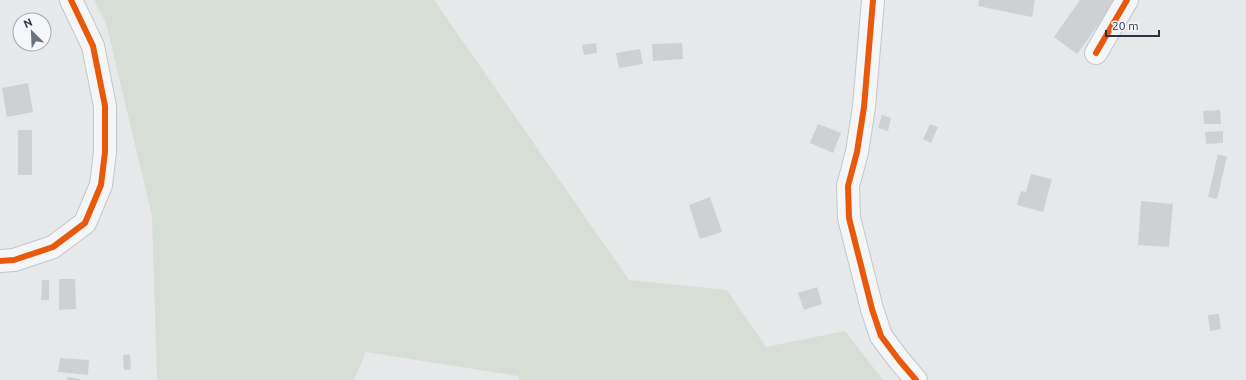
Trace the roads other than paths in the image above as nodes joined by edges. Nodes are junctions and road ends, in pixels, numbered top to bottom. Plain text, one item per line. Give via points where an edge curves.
1 (71, 0) edge
2 (873, 0) edge
3 (1127, 0) edge
4 (1096, 53) dead end
5 (0, 261) edge
6 (916, 380) edge

1 - 5 street via 93,46 105,106 105,152 101,185 85,223 53,248 14,260
2 - 6 street via 864,108 848,186 849,218 881,336
3 - 4 street

